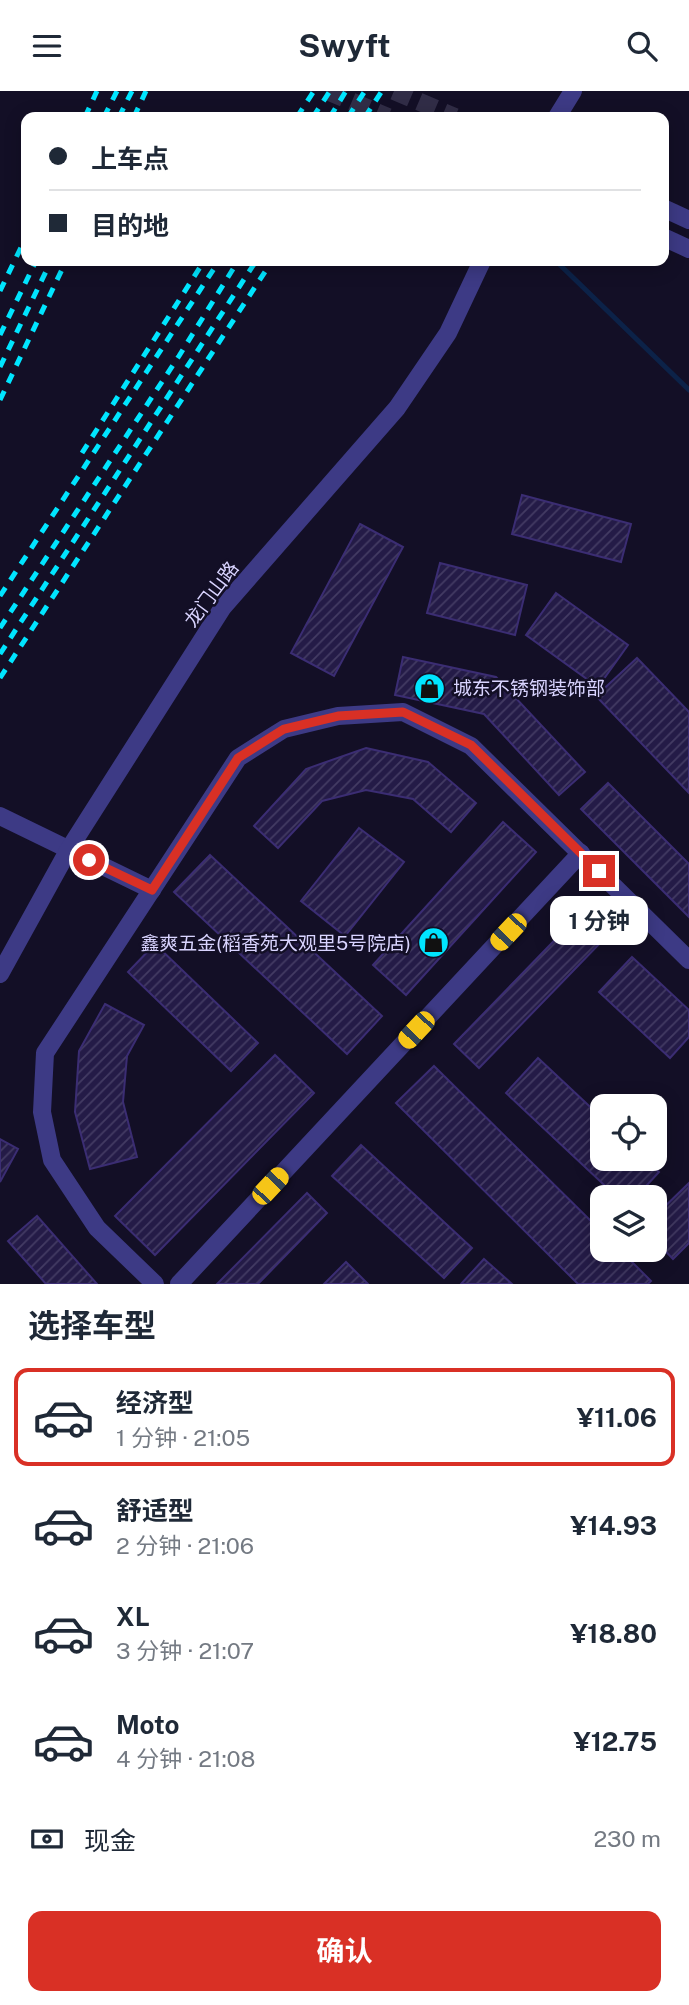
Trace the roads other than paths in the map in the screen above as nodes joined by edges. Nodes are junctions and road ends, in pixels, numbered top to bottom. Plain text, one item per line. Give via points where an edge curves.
1 (573, 91) edge
2 (560, 112) edge
3 (669, 211) edge
4 (689, 220) edge
5 (669, 240) edge
6 (689, 249) edge
7 (480, 266) edge
8 (0, 816) edge
9 (69, 849) junction
10 (580, 853) junction
11 (152, 890) junction
12 (689, 961) edge
13 (0, 974) edge
14 (155, 1284) edge
15 (179, 1284) edge

1 - 2 street
3 - 4 street
5 - 6 street
7 - 9 street, 龙门山路 via 448,334 397,408 223,607
8 - 9 street
9 - 11 street
9 - 13 street, 龙门山路
10 - 11 street via 471,745 403,712 338,716 284,729 238,758
10 - 12 street
10 - 15 street
11 - 14 street via 45,1053 42,1112 52,1160 97,1228

